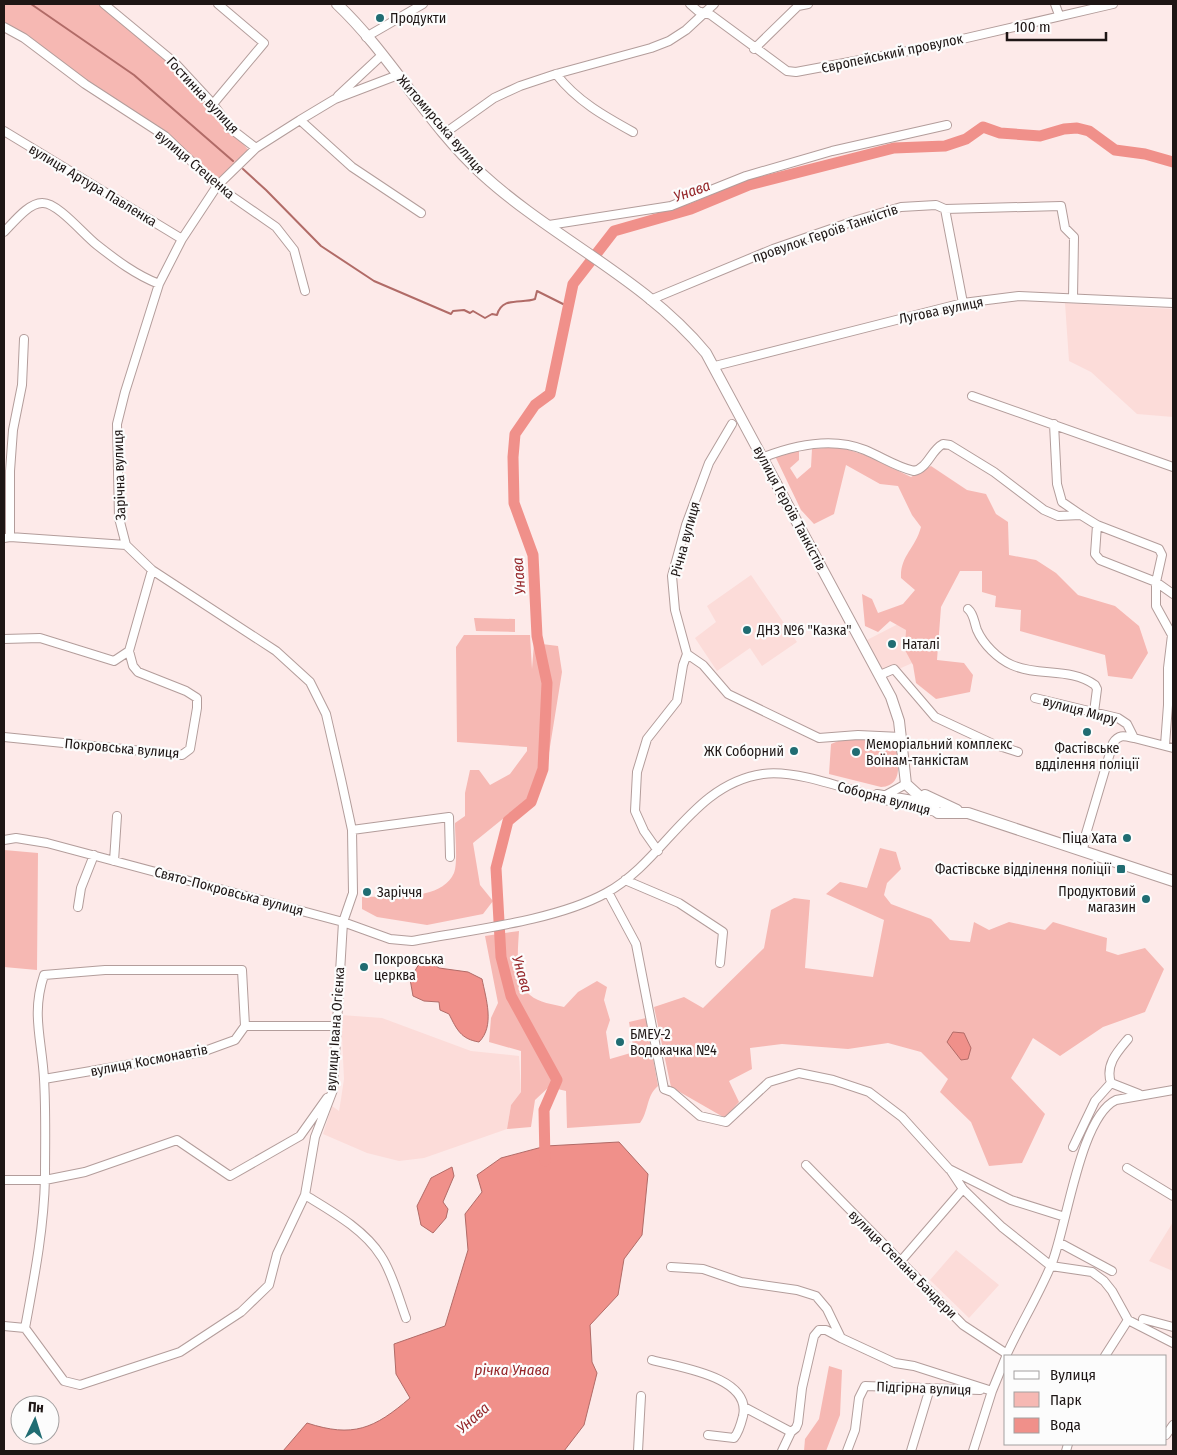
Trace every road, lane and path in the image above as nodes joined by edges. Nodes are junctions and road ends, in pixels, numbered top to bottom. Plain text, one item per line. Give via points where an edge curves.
1 (104, 4) edge
2 (218, 4) edge
3 (337, 4) edge
4 (423, 4) edge
5 (690, 4) edge
6 (714, 4) edge
7 (808, 4) edge
8 (1055, 4) edge
9 (1113, 4) edge
10 (705, 14) junction
11 (1060, 15) junction
12 (4, 27) edge
13 (366, 36) junction
14 (754, 49) junction
15 (382, 54) junction
16 (556, 74) junction
17 (398, 75) junction
18 (335, 99) junction
19 (213, 104) junction
20 (300, 120) junction
21 (947, 125) dead end
22 (4, 131) edge
23 (633, 132) dead end
24 (445, 133) junction
25 (256, 148) junction
26 (217, 186) junction
27 (945, 209) junction
28 (421, 212) dead end
29 (553, 228) junction
30 (4, 232) edge
31 (182, 239) junction
32 (620, 277) joint
33 (159, 284) junction
34 (305, 291) dead end
35 (1073, 298) junction
36 (650, 300) junction
37 (963, 303) junction
38 (1173, 303) edge
39 (24, 339) dead end
40 (715, 366) junction
41 (972, 396) dead end
42 (732, 424) dead end
43 (1054, 424) junction
44 (764, 457) junction
45 (1173, 467) edge
46 (1081, 516) junction
47 (1097, 526) junction
48 (7, 537) edge
49 (126, 545) junction
50 (152, 570) junction
51 (1156, 582) junction
52 (1173, 594) edge
53 (968, 609) dead end
54 (4, 639) edge
55 (129, 651) junction
56 (687, 654) junction
57 (880, 675) junction
58 (1035, 698) dead end
59 (1094, 712) junction
60 (4, 737) edge
61 (901, 737) junction
62 (1134, 738) junction
63 (1165, 745) junction
64 (1173, 748) edge
65 (1018, 752) dead end
66 (906, 772) junction
67 (906, 784) junction
68 (867, 794) junction
69 (886, 795) junction
70 (925, 800) junction
71 (941, 809) junction
72 (118, 816) dead end
73 (352, 830) junction
74 (4, 836) edge
75 (16, 838) junction
76 (4, 840) edge
77 (658, 851) junction
78 (1083, 851) junction
79 (94, 855) junction
80 (450, 857) dead end
81 (114, 861) junction
82 (625, 880) junction
83 (1173, 881) edge
84 (608, 892) junction
85 (78, 906) dead end
86 (343, 922) junction
87 (720, 963) dead end
88 (245, 1026) junction
89 (336, 1026) junction
90 (1128, 1039) dead end
91 (44, 1079) junction
92 (1112, 1083) junction
93 (333, 1090) junction
94 (1173, 1090) edge
95 (1143, 1096) junction
96 (1073, 1147) dead end
97 (806, 1165) dead end
98 (1127, 1168) dead end
99 (950, 1169) junction
100 (4, 1180) edge
101 (45, 1180) junction
102 (963, 1189) junction
103 (305, 1195) junction
104 (1173, 1196) edge
105 (1065, 1217) junction
106 (1060, 1243) junction
107 (900, 1262) junction
108 (1051, 1266) junction
109 (671, 1267) dead end
110 (1112, 1271) dead end
111 (406, 1318) dead end
112 (1143, 1319) dead end
113 (1128, 1320) junction
114 (4, 1326) edge
115 (1173, 1327) edge
116 (25, 1328) junction
117 (841, 1338) junction
118 (1173, 1343) edge
119 (1005, 1355) edge
120 (1006, 1355) edge
121 (1106, 1355) edge
122 (652, 1360) dead end
123 (1004, 1361) edge
124 (930, 1388) junction
125 (992, 1391) junction
126 (641, 1396) dead end
127 (744, 1407) junction
128 (791, 1432) junction
129 (708, 1435) dead end
130 (638, 1451) edge
131 (782, 1451) edge
132 (847, 1451) edge
133 (911, 1451) edge
134 (973, 1451) edge

1 - 19 street, Гостинна вулиця via 174,62
2 - 19 street via 264,43
3 - 13 main road, Житомирська вулиця
4 - 13 street
5 - 10 street, Європейський провулок
6 - 10 street
7 - 14 street via 798,6
8 - 11 street
9 - 11 street, Європейський провулок
10 - 14 street, Європейський провулок via 711,15
10 - 16 street via 686,30 652,48
11 - 14 street, Європейський провулок via 919,49 796,72 787,71
12 - 26 street, вулиця Стеценка via 165,136
13 - 15 main road, Житомирська вулиця
15 - 17 main road, Житомирська вулиця
15 - 18 street, Зарічна вулиця
16 - 23 street via 592,109
16 - 24 street via 494,98
17 - 18 street, Зарічна вулиця
17 - 24 main road, Житомирська вулиця
18 - 20 street, Зарічна вулиця
19 - 25 street, Гостинна вулиця via 230,128
20 - 25 street, Зарічна вулиця
20 - 28 street via 352,167
21 - 29 street via 832,151 746,176 672,206
22 - 31 street, вулиця Артура Павленка
24 - 29 main road, Житомирська вулиця via 482,173
25 - 26 street, Зарічна вулиця
26 - 31 street, Зарічна вулиця
26 - 34 street, вулиця Стеценка via 276,227 294,250
27 - 35 street, провулок Героїв Танкістів via 1061,206 1065,228 1074,237
27 - 36 street, провулок Героїв Танкістів via 936,205 901,207 874,215 773,249
27 - 37 street
29 - 32 main road, Житомирська вулиця
30 - 33 street via 34,205 42,202 52,205 96,244 141,277
31 - 33 street, Зарічна вулиця
32 - 36 main road, вулиця Героїв Танкістів
33 - 49 street, Зарічна вулиця via 117,424 118,518
35 - 37 street, Лугова вулиця via 1019,296
35 - 38 street, Лугова вулиця
36 - 40 main road, вулиця Героїв Танкістів via 689,333
37 - 40 street, Лугова вулиця
39 - 48 street via 22,385 13,430
40 - 44 main road, вулиця Героїв Танкістів
41 - 43 street
42 - 56 street, Річна вулиця via 709,463 686,525 672,576 675,610
43 - 45 street
43 - 46 street via 1057,484 1062,502
44 - 46 street via 798,446 845,444 914,471 922,468 943,444 950,445 994,472 1044,510 1058,516
44 - 57 main road, вулиця Героїв Танкістів
46 - 47 street
47 - 51 street via 1095,554 1100,560
47 - 51 street via 1159,548 1162,555
48 - 49 street
49 - 50 street, Зарічна вулиця
50 - 55 street
50 - 73 street, Зарічна вулиця via 276,651 310,682 326,714
51 - 52 street
51 - 63 street via 1156,606 1172,635
53 - 59 street via 980,637 1012,665 1027,670 1072,674 1095,684
54 - 55 street via 40,638 114,661
55 - 60 street, Покровська вулиця via 138,672 196,698 197,708 187,753
56 - 61 street via 703,665 728,694 819,738 858,735
56 - 77 street, Річна вулиця via 677,701 647,739 637,772 635,811
57 - 61 main road, вулиця Героїв Танкістів via 893,705
57 - 65 street via 894,669 935,717
58 - 59 street, вулиця Миру
59 - 62 street, вулиця Миру via 1123,721
61 - 66 main road, вулиця Героїв Танкістів
62 - 63 street
62 - 78 street via 1122,735 1113,743 1084,837
63 - 64 street
66 - 67 main road, вулиця Героїв Танкістів
66 - 70 main road, вулиця Героїв Танкістів
67 - 69 street
67 - 70 main road, вулиця Героїв Танкістів
68 - 69 street
68 - 70 street via 919,806
68 - 71 street, Соборна вулиця
68 - 77 street, Соборна вулиця via 794,776 765,774 741,779 695,809
69 - 70 street
70 - 71 main road, вулиця Героїв Танкістів
71 - 78 main road, Соборна вулиця via 968,813
72 - 81 street
73 - 80 street via 449,817
73 - 86 street, Зарічна вулиця via 353,893
74 - 75 street, Свято-Покровська вулиця
75 - 76 street, Свято-Покровська вулиця
75 - 79 street, Свято-Покровська вулиця via 33,839
77 - 82 street, Соборна вулиця
78 - 83 main road, Соборна вулиця
79 - 81 street, Свято-Покровська вулиця
79 - 85 street via 80,888
81 - 86 street, Свято-Покровська вулиця
82 - 84 street, Соборна вулиця
82 - 87 street via 679,904 723,932
84 - 86 street, Соборна вулиця via 578,907 412,941 390,939
84 - 99 street via 636,944 664,1089 700,1116 726,1122 769,1082 799,1073 833,1080 869,1092 902,1117
86 - 89 street, вулиця Івана Огієнка
88 - 89 street
88 - 91 street, вулиця Космонавтів via 235,1040 202,1052
88 - 91 street via 242,970 105,970 44,974 38,995 37,1021
89 - 93 street, вулиця Івана Огієнка
90 - 92 street via 1110,1067
91 - 101 street
92 - 95 street
92 - 96 street via 1095,1101
93 - 101 street via 300,1136 230,1176 178,1140 85,1172
93 - 103 street, вулиця Івана Огієнка via 315,1137
94 - 95 street
95 - 105 street via 1108,1103 1098,1115 1082,1156
97 - 107 street, вулиця Степана Бандери
98 - 104 street
99 - 102 street
99 - 105 street via 1011,1200
100 - 101 street
101 - 116 street via 37,1261
102 - 107 street
102 - 108 street via 1002,1227
103 - 111 street via 334,1212 382,1256
103 - 116 street, вулиця Івана Огієнка via 276,1254 269,1285 241,1312 180,1352 80,1385 64,1381
105 - 106 street
106 - 108 street
106 - 110 street
107 - 119 street, вулиця Степана Бандери via 963,1325
108 - 113 street via 1092,1272 1098,1276 1112,1291
108 - 120 street
109 - 117 street via 703,1269 741,1282 816,1296
112 - 115 street
113 - 118 street
113 - 121 street
114 - 116 street
117 - 125 street via 895,1363
117 - 128 street via 823,1329 816,1333 802,1388 798,1423
122 - 127 street via 706,1373 731,1388
123 - 125 street
124 - 125 street, Підгірна вулиця
124 - 132 street, Підгірна вулиця via 865,1386 859,1398 855,1430
124 - 133 street
125 - 134 street
126 - 130 street
127 - 128 street
127 - 129 street via 734,1438
128 - 131 street

